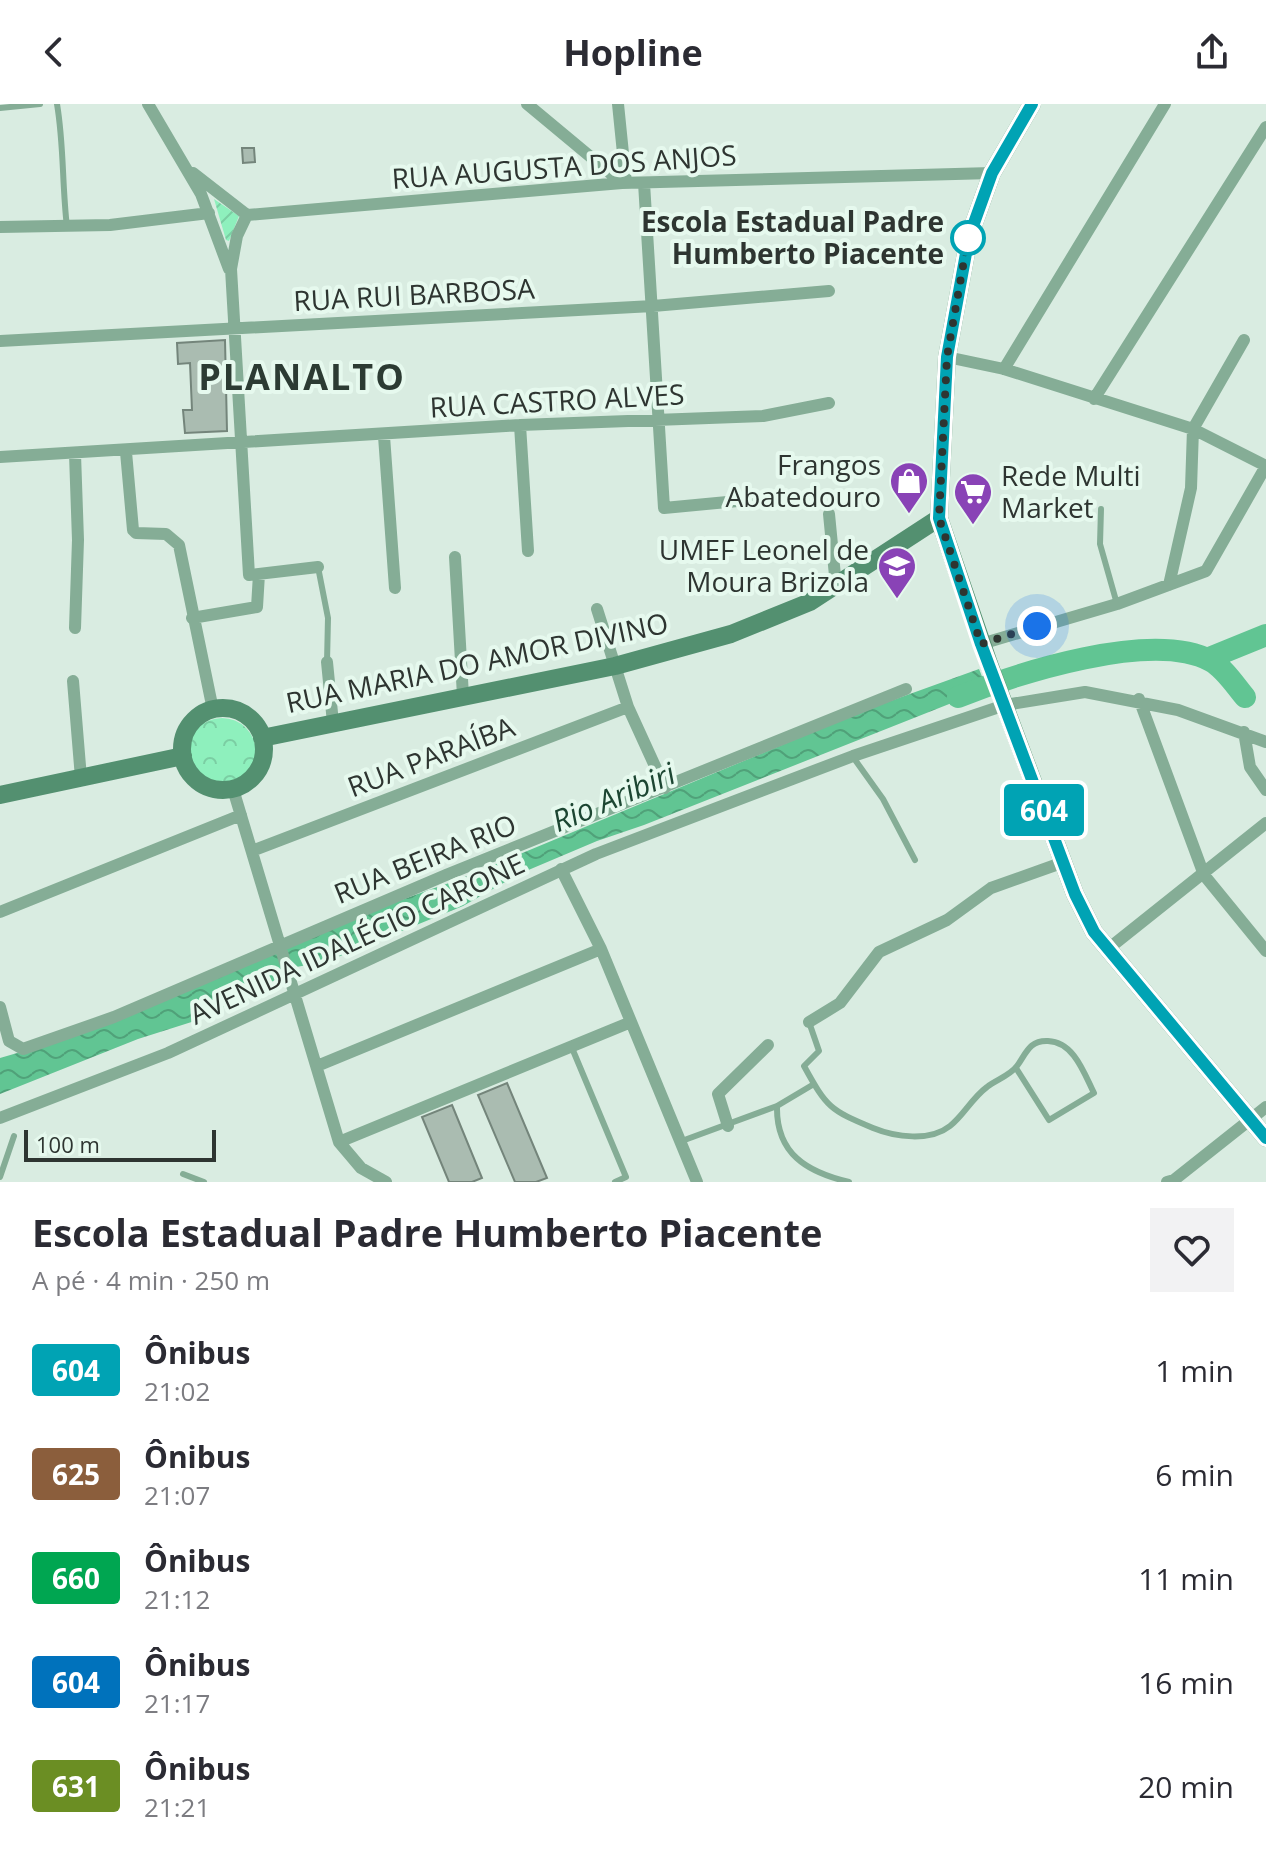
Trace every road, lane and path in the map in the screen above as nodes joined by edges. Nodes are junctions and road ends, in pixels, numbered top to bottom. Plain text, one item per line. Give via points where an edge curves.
1 (40, 104) edge
2 (57, 104) edge
3 (148, 104) edge
4 (527, 104) edge
5 (618, 104) edge
6 (1032, 104) edge
7 (1165, 104) edge
8 (0, 108) edge
9 (1266, 127) edge
10 (179, 158) junction
11 (992, 173) junction
12 (624, 183) junction
13 (644, 183) junction
14 (219, 194) junction
15 (203, 199) junction
16 (209, 213) junction
17 (247, 215) junction
18 (0, 227) edge
19 (67, 227) junction
20 (228, 247) junction
21 (829, 291) dead end
22 (653, 306) junction
23 (236, 329) junction
24 (1244, 340) dead end
25 (0, 341) edge
26 (947, 357) junction
27 (1004, 369) junction
28 (1094, 399) junction
29 (829, 403) dead end
30 (660, 418) junction
31 (520, 425) junction
32 (1193, 429) junction
33 (384, 436) junction
34 (243, 444) junction
35 (126, 452) junction
36 (75, 454) junction
37 (0, 457) edge
38 (1266, 466) edge
39 (759, 499) dead end
40 (1101, 509) dead end
41 (829, 514) dead end
42 (939, 518) junction
43 (528, 551) dead end
44 (455, 557) dead end
45 (318, 567) joint
46 (259, 574) junction
47 (1169, 585) junction
48 (836, 586) junction
49 (395, 588) dead end
50 (1117, 604) junction
51 (597, 609) dead end
52 (192, 618) junction
53 (75, 628) dead end
54 (981, 644) junction
55 (327, 662) joint
56 (615, 666) junction
57 (73, 681) dead end
58 (906, 689) dead end
59 (463, 696) junction
60 (1002, 697) junction
61 (1139, 699) junction
62 (628, 707) junction
63 (213, 710) junction
64 (333, 723) junction
65 (1244, 732) junction
66 (262, 738) junction
67 (1266, 742) edge
68 (183, 756) junction
69 (853, 756) junction
70 (81, 778) junction
71 (665, 788) junction
72 (233, 789) junction
73 (1266, 790) edge
74 (0, 795) edge
75 (241, 815) junction
76 (1266, 823) edge
77 (252, 851) junction
78 (915, 860) dead end
79 (1064, 862) junction
80 (561, 869) junction
81 (1204, 875) junction
82 (0, 912) edge
83 (280, 946) junction
84 (601, 949) junction
85 (1108, 949) junction
86 (1266, 951) edge
87 (295, 996) junction
88 (0, 1007) edge
89 (631, 1022) junction
90 (809, 1022) joint
91 (570, 1044) junction
92 (768, 1045) dead end
93 (317, 1066) junction
94 (1016, 1068) junction
95 (814, 1084) junction
96 (777, 1106) junction
97 (1258, 1112) edge
98 (0, 1118) edge
99 (728, 1126) junction
100 (14, 1136) dead end
101 (1266, 1138) edge
102 (339, 1142) junction
103 (679, 1142) junction
104 (183, 1174) dead end
105 (0, 1177) edge
106 (691, 1179) edge
107 (204, 1182) edge
108 (386, 1182) edge
109 (615, 1182) edge
110 (849, 1182) edge
111 (1167, 1182) edge

1 - 8 lane
2 - 19 lane
3 - 10 street
4 - 12 street
5 - 12 street
6 - 11 street
7 - 27 street
9 - 28 street
10 - 14 street
10 - 15 street
11 - 13 street, RUA AUGUSTA DOS ANJOS
11 - 26 street via 969,237
12 - 13 street, RUA AUGUSTA DOS ANJOS
12 - 17 street, RUA AUGUSTA DOS ANJOS
13 - 22 street
14 - 15 street via 208,192
14 - 17 street
15 - 16 street
16 - 19 street
16 - 20 street
17 - 20 street
18 - 19 street
20 - 23 street
21 - 22 street, RUA RUI BARBOSA
22 - 23 street, RUA RUI BARBOSA
22 - 30 street
23 - 25 street, RUA RUI BARBOSA
23 - 34 street
24 - 32 street
26 - 27 street
26 - 42 street
27 - 28 street
28 - 32 street
29 - 30 street, RUA CASTRO ALVES via 763,416
30 - 31 street, RUA CASTRO ALVES
30 - 39 street via 664,508
31 - 33 street, RUA CASTRO ALVES
31 - 43 street
32 - 38 street
32 - 47 street via 1191,488
33 - 34 street, RUA CASTRO ALVES
33 - 49 street
34 - 35 street, RUA CASTRO ALVES
34 - 46 street via 249,575
35 - 36 street, RUA CASTRO ALVES
35 - 52 street via 133,530 174,538
36 - 37 street, RUA CASTRO ALVES
36 - 53 street
38 - 47 street via 1206,571
40 - 50 lane via 1100,544
41 - 48 street
42 - 48 street, RUA MARIA DO AMOR DIVINO
42 - 54 street
44 - 59 street
45 - 46 street
45 - 55 lane via 328,618
46 - 52 street via 257,607
47 - 50 street
48 - 56 street, RUA MARIA DO AMOR DIVINO via 731,634
50 - 54 street
51 - 56 street
52 - 63 street
54 - 60 street
55 - 64 street
56 - 59 street, RUA MARIA DO AMOR DIVINO
56 - 62 street
57 - 70 street
58 - 71 street, RUA BEIRA RIO
59 - 64 street, RUA MARIA DO AMOR DIVINO
60 - 61 street, AVENIDA IDALÉCIO CARONE via 1085,692
60 - 69 street, AVENIDA IDALÉCIO CARONE
60 - 79 street
61 - 65 street, AVENIDA IDALÉCIO CARONE
61 - 81 street
62 - 71 street
62 - 77 street, RUA PARAÍBA
63 - 66 street via 243,714
63 - 68 street via 189,727
64 - 66 street, RUA MARIA DO AMOR DIVINO
65 - 67 street, AVENIDA IDALÉCIO CARONE
65 - 73 street via 1250,767
66 - 72 street via 264,755 258,770
68 - 70 street
68 - 72 street via 204,786
69 - 78 lane
69 - 80 street, AVENIDA IDALÉCIO CARONE
70 - 74 street
71 - 83 street, RUA BEIRA RIO
72 - 75 street
75 - 77 street
75 - 82 street
76 - 81 street
77 - 83 street
79 - 85 street via 1085,914
79 - 90 street via 991,888 947,920 879,952 840,1003
80 - 84 street
80 - 87 street, AVENIDA IDALÉCIO CARONE
81 - 85 street
81 - 86 street
83 - 87 street
83 - 88 street, RUA BEIRA RIO via 114,1017 23,1049 9,1041
84 - 89 street
84 - 93 street
85 - 97 street
87 - 93 street
87 - 98 street, AVENIDA IDALÉCIO CARONE via 168,1053
89 - 91 street
89 - 103 street
90 - 95 lane via 819,1051 804,1066
91 - 102 street
91 - 109 lane via 626,1177
92 - 99 street via 718,1094
93 - 102 street
94 - 94 lane via 1049,1120 1094,1093 1074,1056 1052,1041 1028,1048
94 - 95 lane via 979,1094 944,1130 910,1136 837,1114
95 - 96 lane
96 - 99 lane
96 - 110 lane via 789,1154 822,1175
97 - 101 street
97 - 111 street
99 - 103 lane
100 - 105 lane
102 - 108 street via 361,1168
103 - 106 street
104 - 107 lane

